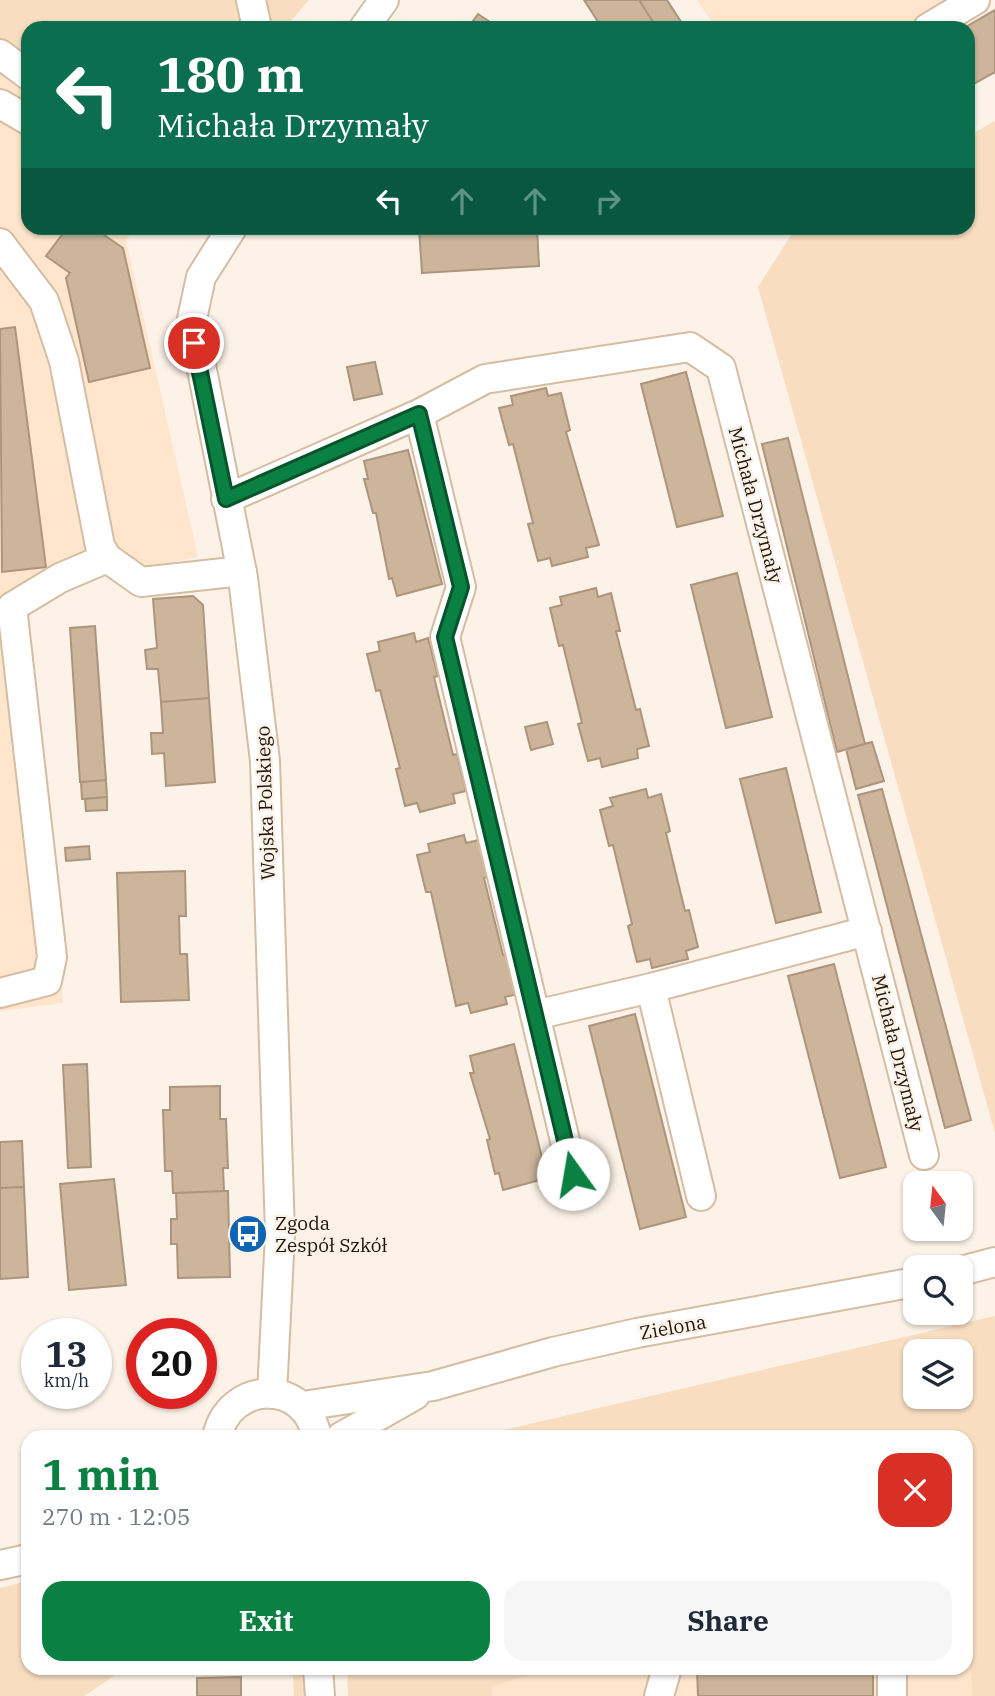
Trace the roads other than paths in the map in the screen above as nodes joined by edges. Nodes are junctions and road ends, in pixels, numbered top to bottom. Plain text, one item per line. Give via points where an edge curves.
1 (251, 0) edge
2 (384, 0) edge
3 (975, 0) edge
4 (256, 21) edge
5 (368, 21) edge
6 (940, 21) edge
7 (0, 54) edge
8 (21, 70) edge
9 (0, 104) edge
10 (21, 116) edge
11 (226, 235) edge
12 (0, 243) edge
13 (419, 414) junction
14 (226, 499) junction
15 (107, 558) junction
16 (242, 570) junction
17 (867, 930) junction
18 (651, 988) junction
19 (0, 993) edge
20 (535, 1015) junction
21 (924, 1155) dead end
22 (573, 1174) dead end
23 (701, 1196) dead end
24 (995, 1262) edge
25 (973, 1268) edge
26 (903, 1284) edge
27 (433, 1386) junction
28 (272, 1394) junction
29 (303, 1406) junction
30 (218, 1430) edge
31 (315, 1430) edge
32 (354, 1430) edge
33 (21, 1560) edge
34 (0, 1565) edge
35 (318, 1675) edge
36 (665, 1675) edge
37 (892, 1675) edge
38 (320, 1696) edge
39 (659, 1696) edge
40 (892, 1696) edge

1 - 4 street
2 - 5 street
3 - 6 street
7 - 8 street
9 - 10 street
11 - 14 street, Wojska Polskiego via 201,277 192,319
12 - 15 street via 44,301 64,361 100,546
13 - 14 street, Michała Drzymały
13 - 17 street, Michała Drzymały via 485,379 690,347 721,368
13 - 20 street via 461,587 445,637
14 - 16 street, Wojska Polskiego
15 - 16 street via 141,582
15 - 19 street via 60,578 12,607 52,957 47,981
16 - 28 street, Wojska Polskiego via 265,761 280,1234
17 - 18 street
17 - 21 street, Michała Drzymały
18 - 20 street
18 - 23 street
20 - 22 street
24 - 25 street
26 - 27 street, Zielona via 637,1333
27 - 29 street, Zielona
27 - 32 street, Zielona
28 - 29 street via 289,1396
28 - 30 street via 256,1395 231,1408
29 - 31 street
33 - 34 street
35 - 38 street
36 - 39 street
37 - 40 street

